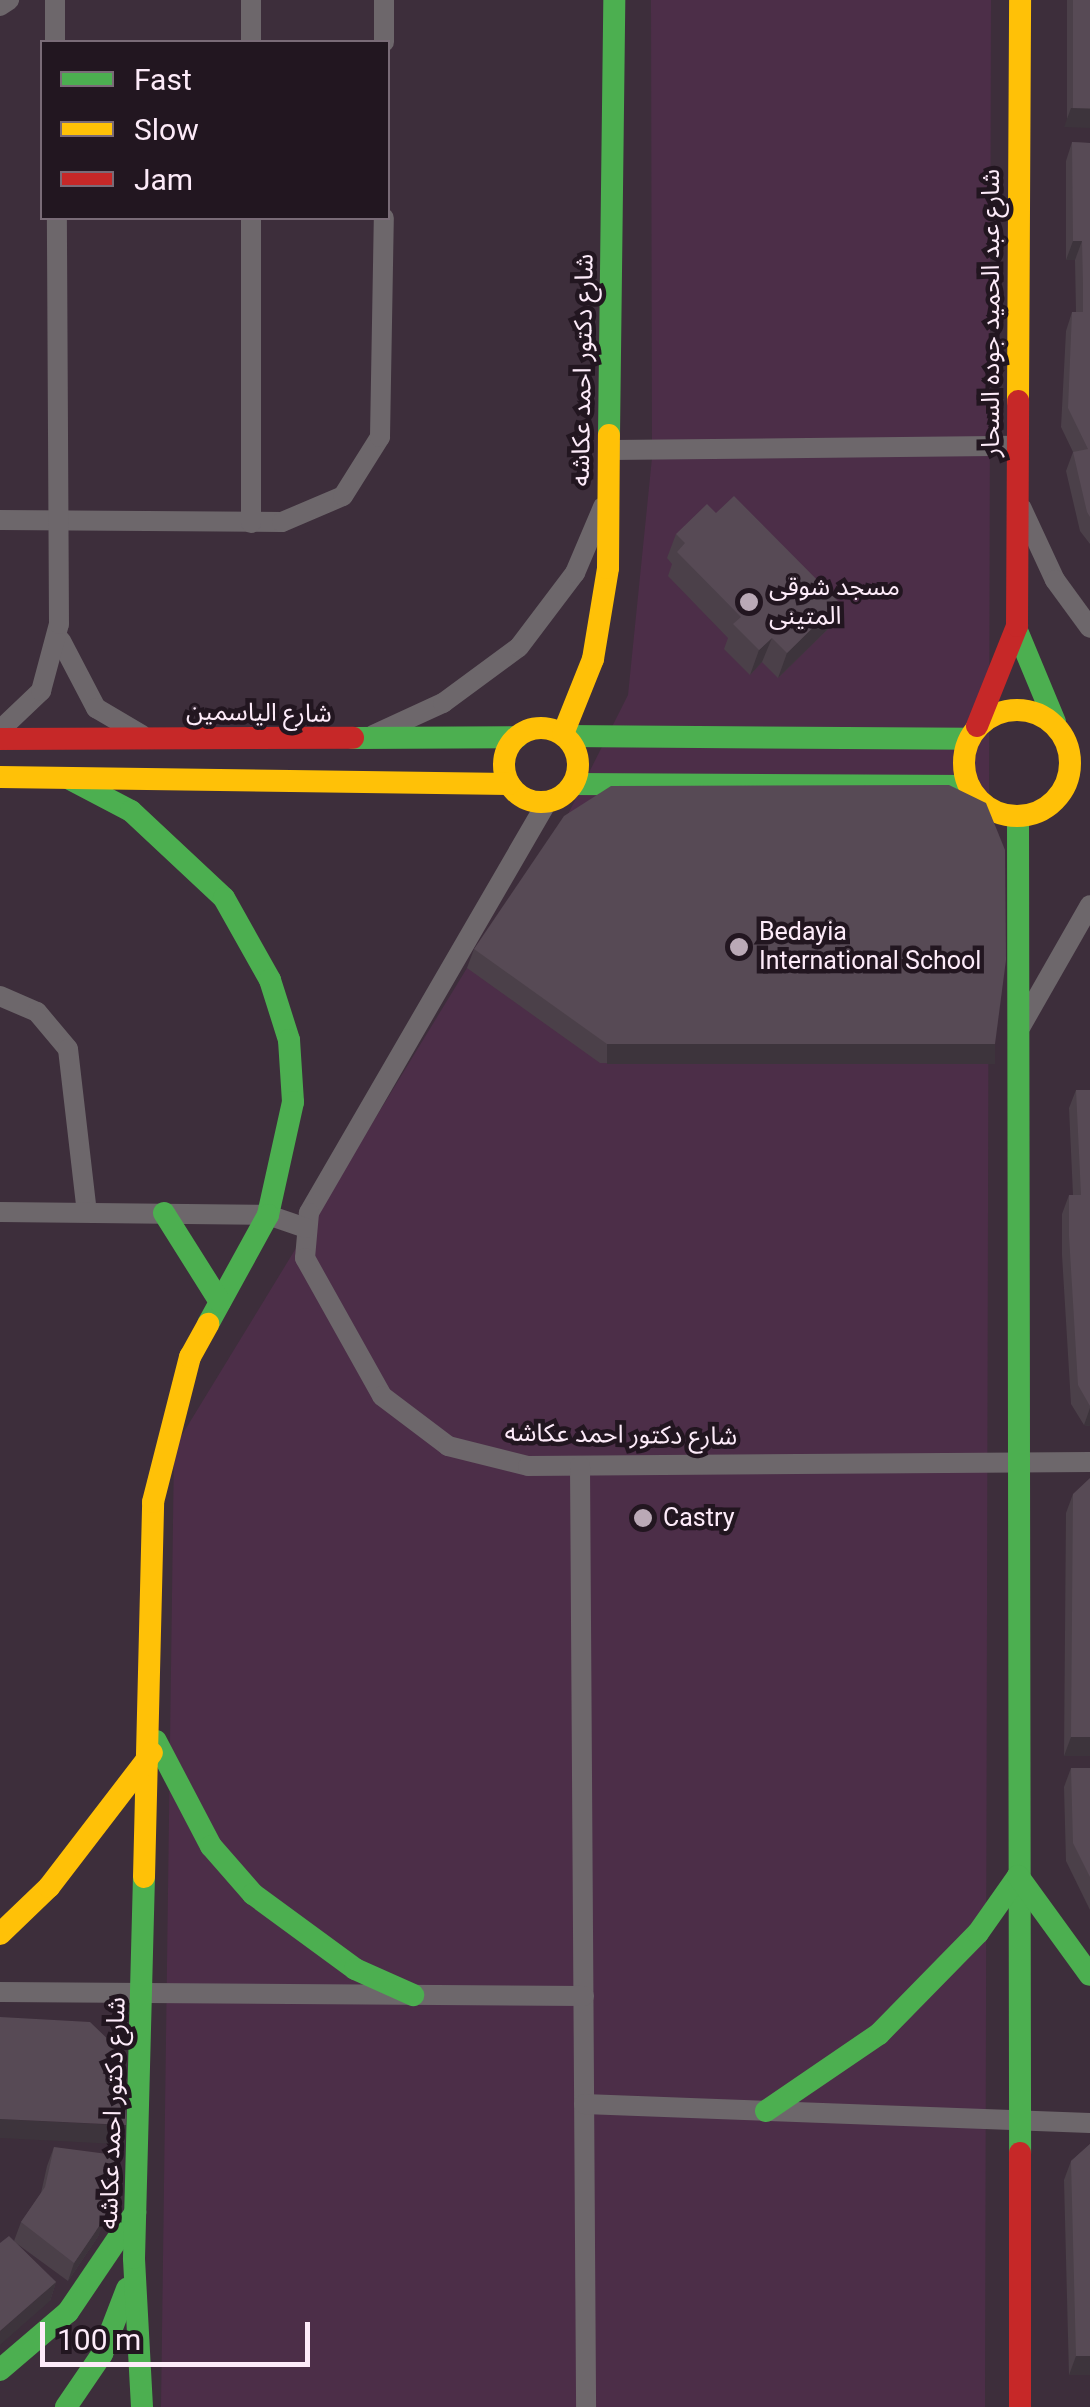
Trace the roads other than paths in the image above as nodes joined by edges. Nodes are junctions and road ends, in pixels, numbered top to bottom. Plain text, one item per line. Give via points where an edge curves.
1 (9, 0) edge
2 (55, 0) edge
3 (252, 0) edge
4 (384, 0) edge
5 (614, 0) edge
6 (1020, 0) edge
7 (0, 6) edge
8 (55, 40) edge
9 (252, 40) edge
10 (384, 40) edge
11 (57, 220) edge
12 (251, 220) edge
13 (384, 220) edge
14 (1017, 446) junction
15 (611, 450) junction
16 (609, 486) junction
17 (1018, 496) junction
18 (0, 520) edge
19 (60, 520) junction
20 (251, 523) junction
21 (59, 624) junction
22 (1017, 626) junction
23 (1090, 628) edge
24 (0, 730) edge
25 (973, 733) junction
26 (564, 735) junction
27 (1063, 735) junction
28 (516, 736) junction
29 (0, 739) edge
30 (152, 740) junction
31 (1090, 740) edge
32 (358, 742) junction
33 (0, 777) edge
34 (68, 778) junction
35 (509, 784) junction
36 (574, 784) junction
37 (969, 786) junction
38 (1090, 791) edge
39 (1062, 792) junction
40 (547, 802) junction
41 (1018, 816) junction
42 (1090, 905) edge
43 (0, 996) edge
44 (1018, 1033) junction
45 (0, 1212) edge
46 (87, 1212) junction
47 (164, 1213) junction
48 (268, 1214) junction
49 (306, 1228) junction
50 (220, 1302) junction
51 (1018, 1462) junction
52 (1090, 1462) edge
53 (580, 1466) junction
54 (152, 1743) junction
55 (1018, 1876) junction
56 (0, 1934) edge
57 (1090, 1975) edge
58 (0, 1992) edge
59 (144, 1994) junction
60 (414, 1995) junction
61 (584, 1996) junction
62 (584, 2104) junction
63 (766, 2110) junction
64 (1017, 2120) junction
65 (1090, 2123) edge
66 (138, 2208) junction
67 (134, 2258) junction
68 (0, 2370) edge
69 (66, 2407) edge
70 (142, 2407) edge
71 (586, 2407) edge
72 (1020, 2407) edge

1 - 7 street
2 - 8 street
3 - 9 street
4 - 10 street
5 - 15 street, شارع دكتور احمد عكاشه
6 - 14 street, شارع عبد الحميد جوده السحار
11 - 19 street
12 - 20 street
13 - 20 street via 383,412 371,460 324,509
14 - 15 street
14 - 17 street, شارع عبد الحميد جوده السحار
15 - 16 street, شارع دكتور احمد عكاشه
16 - 26 street, شارع دكتور احمد عكاشه via 604,614
16 - 32 street via 575,573 519,647 444,703
17 - 22 street, شارع عبد الحميد جوده السحار
17 - 23 street via 1054,580
18 - 19 street
19 - 20 street
19 - 21 street
21 - 24 street via 41,691
21 - 30 street via 76,684 96,708
22 - 25 street, شارع عبد الحميد جوده السحار
22 - 27 street, شارع عبد الحميد جوده السحار
25 - 26 street
25 - 27 street via 1019,709
25 - 37 street
26 - 28 street via 544,728
26 - 36 street via 577,754
27 - 31 street
27 - 39 street
28 - 32 street, شارع الياسمين
28 - 35 street via 505,754
29 - 30 street, شارع الياسمين
30 - 32 street, شارع الياسمين
33 - 34 street
34 - 35 street
34 - 48 street, شارع دكتور احمد عكاشه via 181,851 224,898 270,980 289,1040 293,1102
35 - 40 street
36 - 37 street
36 - 40 street
37 - 41 street via 984,805
38 - 39 street
39 - 41 street
40 - 49 street, شارع دكتور احمد عكاشه via 322,1180
41 - 44 street
42 - 44 street
43 - 46 street via 35,1010 68,1049
44 - 51 street
45 - 46 street
46 - 47 street
47 - 48 street
47 - 50 street
48 - 49 street
48 - 50 street, شارع دكتور احمد عكاشه
49 - 53 street, شارع دكتور احمد عكاشه via 305,1258 357,1364 413,1424 487,1460
50 - 54 street, شارع دكتور احمد عكاشه via 184,1372 155,1492
51 - 52 street, شارع دكتور احمد عكاشه
51 - 53 street, شارع دكتور احمد عكاشه
51 - 55 street
53 - 61 street
54 - 56 street via 49,1887
54 - 59 street, شارع دكتور احمد عكاشه
54 - 60 street via 211,1846 253,1894 355,1970
55 - 57 street
55 - 63 street via 931,1986 823,2078
55 - 64 street
58 - 59 street
59 - 60 street
59 - 66 street, شارع دكتور احمد عكاشه
60 - 61 street
61 - 62 street
62 - 63 street
62 - 71 street
63 - 64 street
64 - 65 street
64 - 72 street
66 - 67 street, شارع دكتور احمد عكاشه
66 - 68 street via 68,2312
67 - 69 street, شارع دكتور احمد عكاشه via 102,2354
67 - 70 street, شارع دكتور احمد عكاشه

